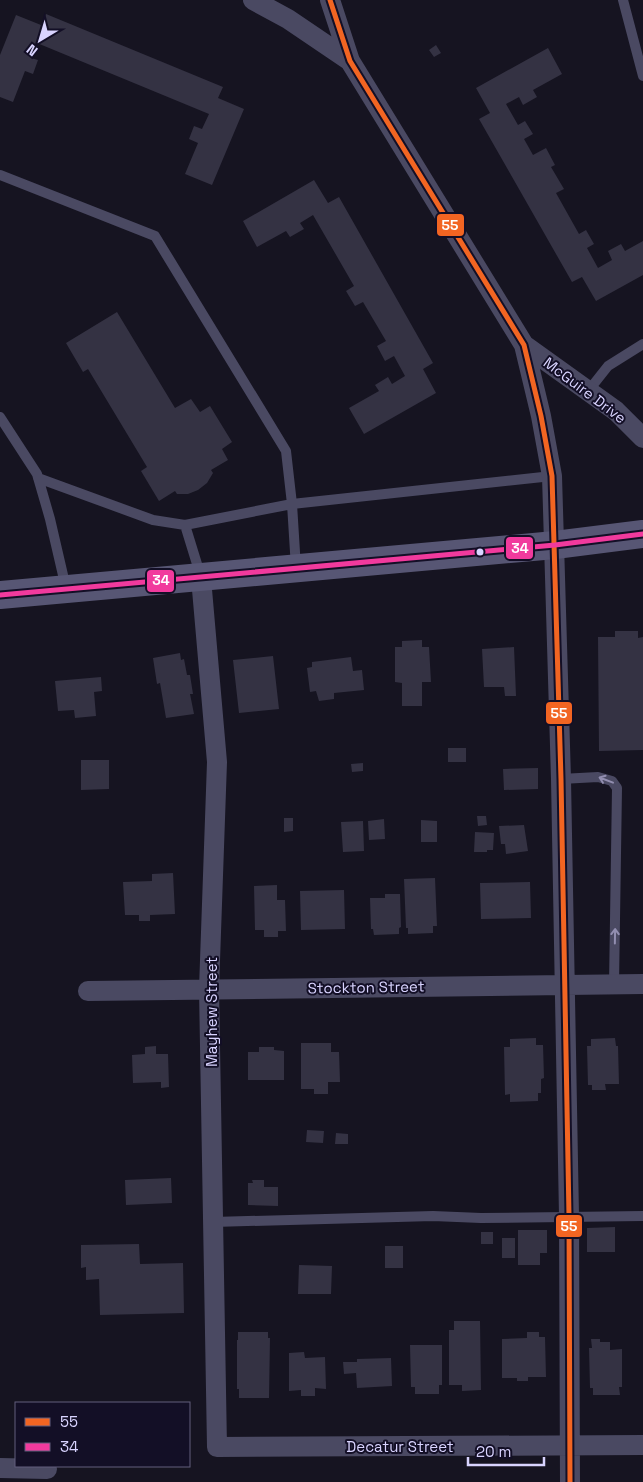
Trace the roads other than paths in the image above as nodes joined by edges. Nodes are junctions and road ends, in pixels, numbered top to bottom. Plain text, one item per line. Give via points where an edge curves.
1 (253, 0) edge
2 (330, 0) edge
3 (623, 0) edge
4 (350, 61) junction
5 (643, 76) edge
6 (0, 175) edge
7 (643, 344) edge
8 (524, 345) junction
9 (589, 390) junction
10 (0, 417) edge
11 (643, 438) edge
12 (552, 476) junction
13 (38, 478) junction
14 (292, 504) junction
15 (185, 525) junction
16 (643, 534) edge
17 (555, 545) junction
18 (296, 569) junction
19 (201, 578) junction
20 (66, 589) junction
21 (0, 595) edge
22 (561, 779) junction
23 (643, 984) edge
24 (564, 985) junction
25 (614, 985) junction
26 (209, 989) junction
27 (88, 991) dead end
28 (569, 1216) junction
29 (643, 1216) edge
30 (213, 1222) junction
31 (569, 1445) junction
32 (643, 1445) edge
33 (217, 1447) joint
34 (0, 1468) edge
35 (48, 1469) dead end
36 (570, 1482) edge

1 - 4 street via 288,19
2 - 4 street, McGuire Drive
3 - 5 lane
4 - 8 street, McGuire Drive
6 - 14 lane via 155,236 286,451
7 - 9 lane via 608,366
8 - 9 street, McGuire Drive
8 - 12 street, McGuire Drive via 542,416
9 - 11 street, McGuire Drive via 616,410
10 - 13 lane
12 - 14 lane
12 - 17 street, McGuire Drive
13 - 15 lane via 153,520
13 - 20 lane
14 - 15 lane
14 - 18 lane
15 - 19 lane
16 - 17 main road
17 - 18 main road
17 - 22 street, McGuire Drive
18 - 19 main road
19 - 20 main road
19 - 26 street, Mayhew Street via 217,762
20 - 21 main road
22 - 24 street, McGuire Drive
25 -> 22 lane via 618,788 612,781 598,777
23 - 25 street, Stockton Street
24 - 25 street, Stockton Street
24 - 26 street, Stockton Street
24 - 28 street, McGuire Drive
26 - 27 street, Stockton Street
26 - 30 street, Mayhew Street
28 - 29 lane
28 - 30 lane
28 - 31 street, McGuire Drive
30 - 33 street, Mayhew Street
31 - 32 street, Decatur Street
31 - 33 street, Decatur Street
31 - 36 street, McGuire Drive
34 - 35 street

